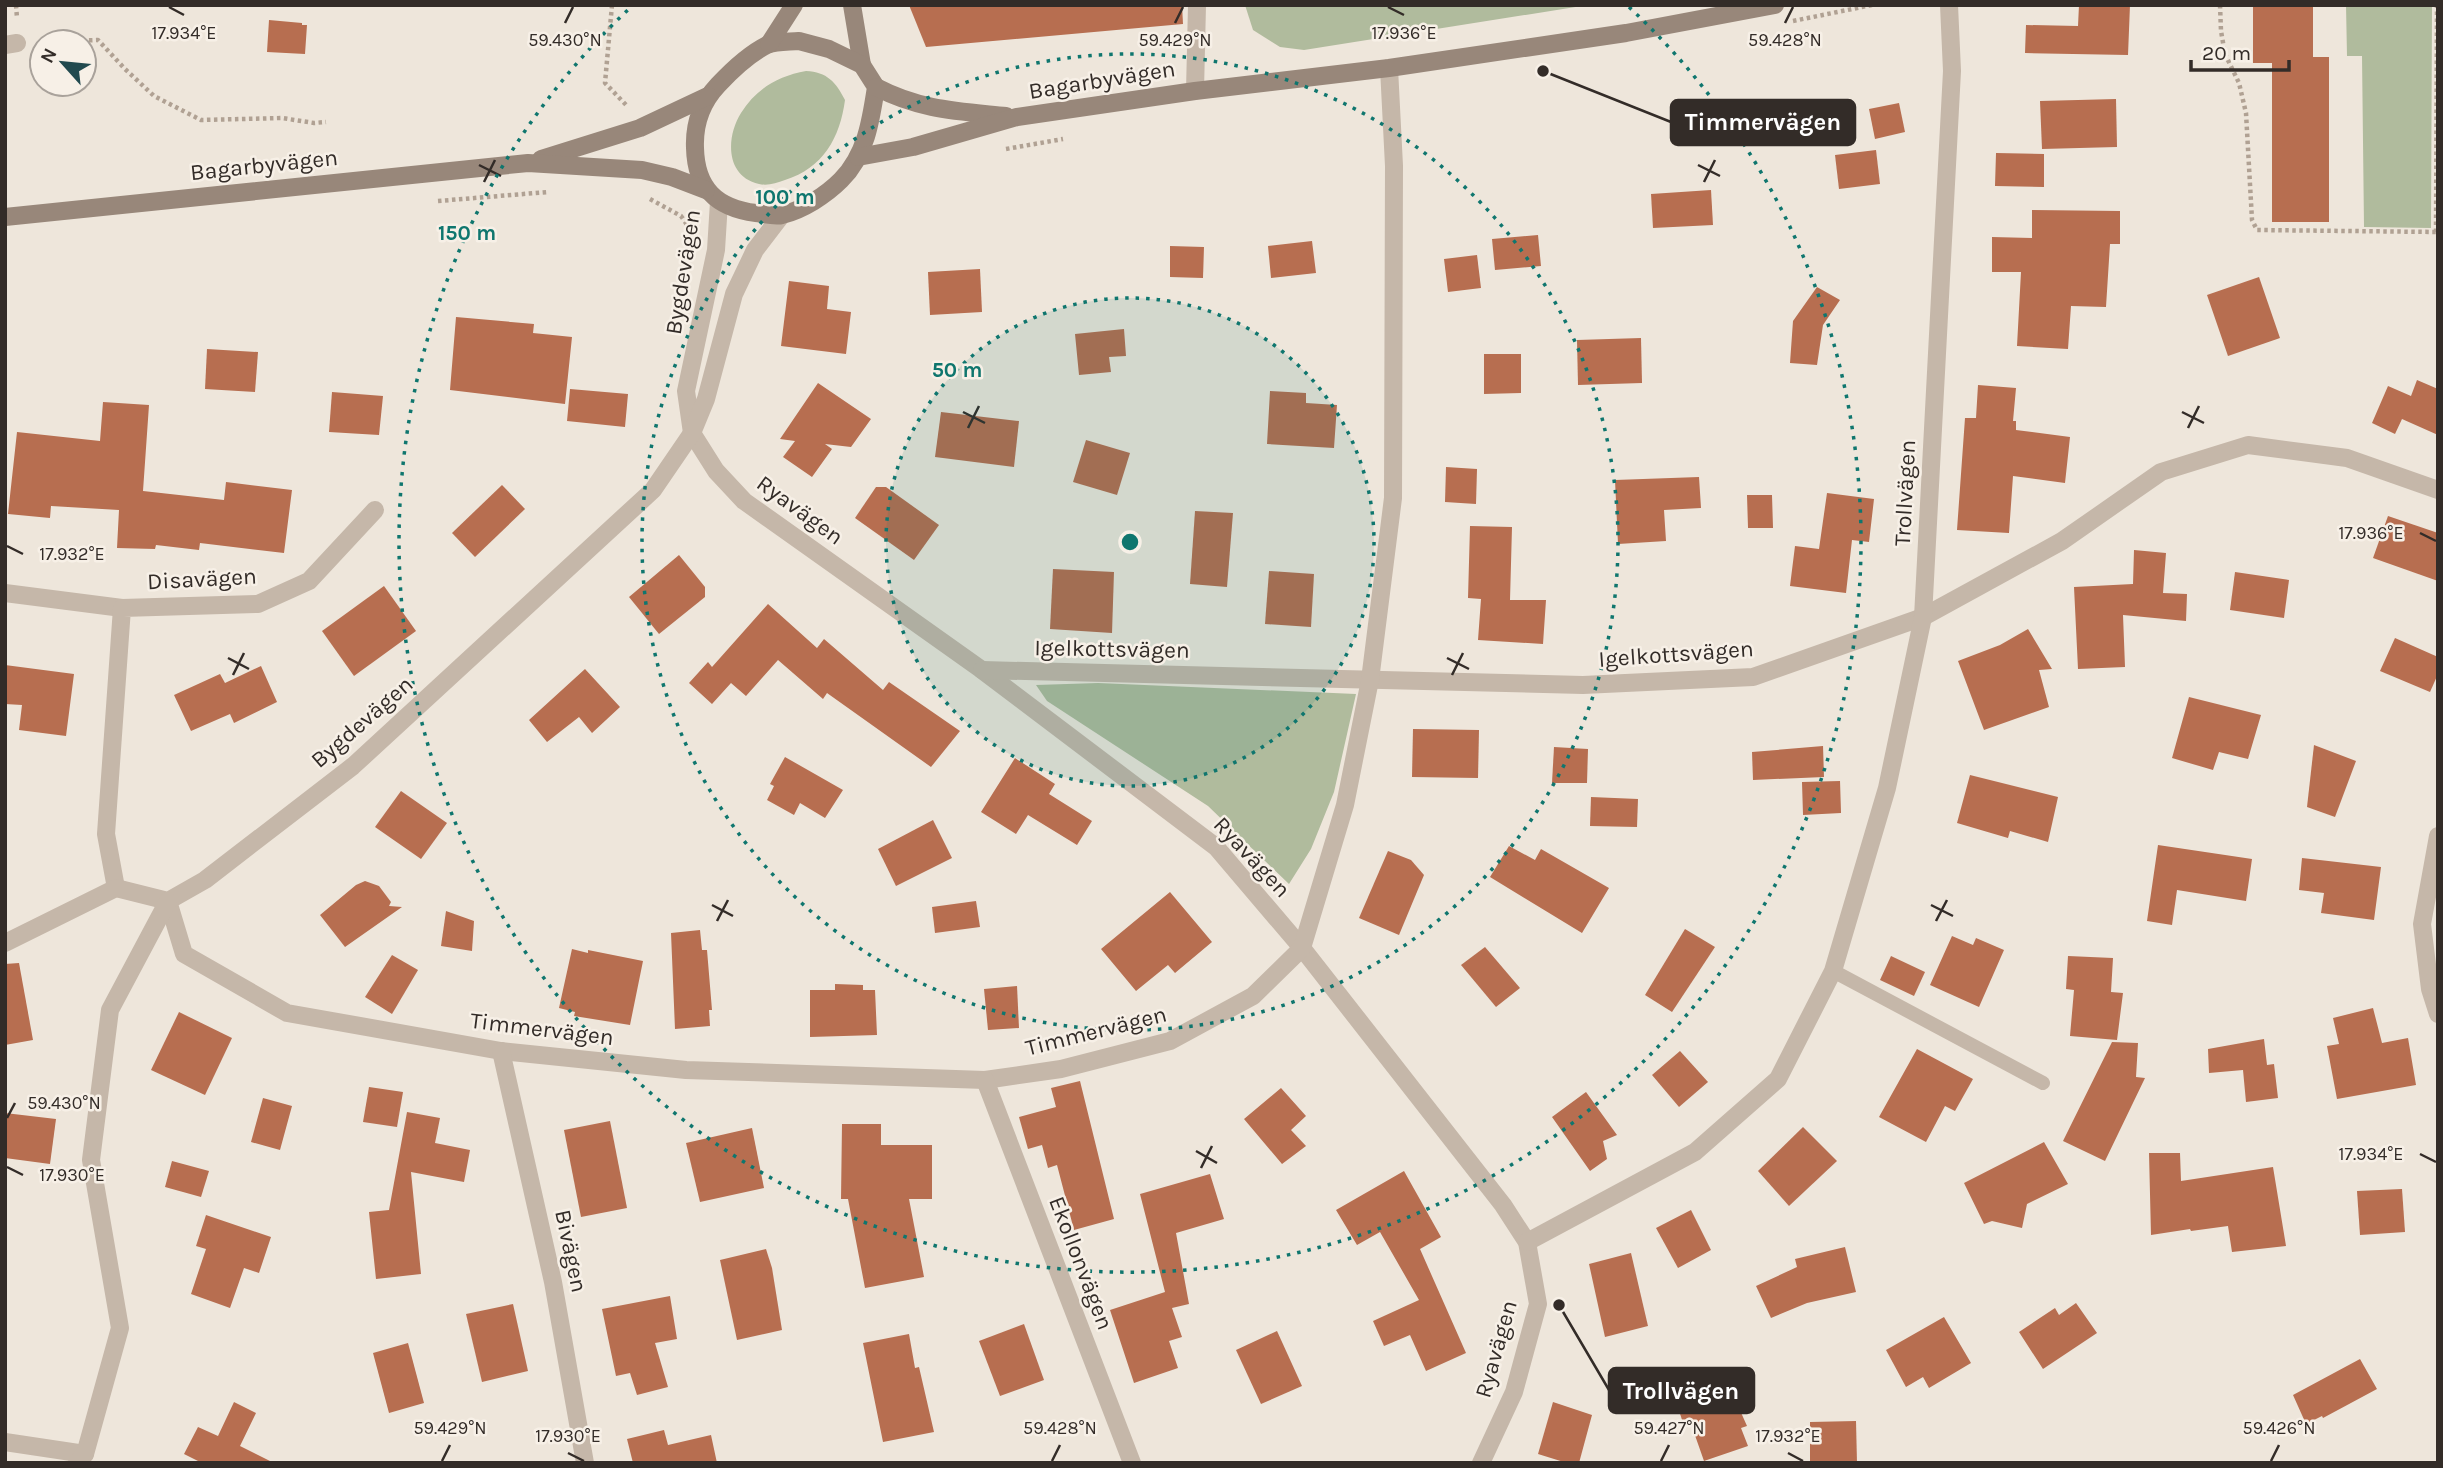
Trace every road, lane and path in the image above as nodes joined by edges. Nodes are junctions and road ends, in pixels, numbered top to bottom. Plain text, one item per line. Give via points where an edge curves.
1 (612, 5) edge
2 (794, 5) edge
3 (852, 5) edge
4 (1197, 5) edge
5 (1775, 5) edge
6 (1949, 5) edge
7 (2220, 5) edge
8 (2437, 5) edge
9 (98, 40) edge
10 (769, 44) junction
11 (862, 65) junction
12 (1389, 68) junction
13 (876, 87) junction
14 (1195, 91) junction
15 (708, 96) junction
16 (628, 107) dead end
17 (1017, 117) junction
18 (326, 122) dead end
19 (858, 157) junction
20 (528, 163) junction
21 (713, 196) junction
22 (781, 216) junction
23 (5, 217) edge
24 (2437, 232) edge
25 (692, 433) junction
26 (2438, 490) edge
27 (375, 510) dead end
28 (5, 593) edge
29 (122, 608) junction
30 (1923, 617) junction
31 (982, 670) junction
32 (1370, 680) junction
33 (2438, 836) edge
34 (116, 888) junction
35 (168, 901) junction
36 (5, 943) edge
37 (1301, 948) junction
38 (1833, 971) junction
39 (2438, 1014) edge
40 (501, 1052) junction
41 (985, 1080) junction
42 (2043, 1083) dead end
43 (1527, 1242) junction
44 (5, 1442) edge
45 (81, 1458) edge
46 (585, 1463) edge
47 (1132, 1463) edge
48 (1481, 1463) edge

1 - 16 path via 605,83
2 - 10 street
3 - 11 street
4 - 14 street
5 - 12 street, Bagarbyvägen via 1626,33
6 - 30 street, Trollvägen via 1952,71
7 - 24 path via 2225,54 2246,113 2252,220 2257,230
8 - 24 path
9 - 18 path via 154,96 201,120
10 - 11 street via 799,41
10 - 15 street via 732,70
11 - 13 street
12 - 14 street, Bagarbyvägen
12 - 32 street, Timmervägen via 1394,166 1393,498
13 - 17 street, Bagarbyvägen via 927,108
13 - 19 street
14 - 17 street, Bagarbyvägen
15 - 20 street, Bagarbyvägen via 640,128
15 - 21 street via 694,130 695,163
17 - 19 street, Bagarbyvägen via 913,147
19 - 22 street via 819,199
20 - 21 street, Bagarbyvägen via 642,170 672,177
20 - 23 street, Bagarbyvägen
21 - 22 street via 746,212
21 - 25 street, Bygdevägen via 716,250 686,391
22 - 25 street, Bygdevägen via 755,250 734,294 706,399
25 - 31 street, Ryavägen via 716,471 744,501
25 - 35 street, Bygdevägen via 653,490 353,766 205,880
26 - 30 street, Igelkottsvägen via 2347,458 2248,445 2161,471 2062,541
27 - 29 street, Disavägen via 309,582 258,604
28 - 29 street, Disavägen
29 - 34 street, Disavägen via 106,834
30 - 32 street, Igelkottsvägen via 1753,677 1584,685
30 - 38 street, Trollvägen via 1887,788
31 - 32 street, Igelkottsvägen
31 - 37 street, Ryavägen via 1216,847
32 - 37 street, Timmervägen via 1345,805
33 - 39 street via 2422,924 2430,989
34 - 35 street
34 - 36 street
35 - 40 street, Timmervägen via 184,954 287,1013
35 - 45 street via 110,1010 91,1160 120,1328
37 - 41 street, Timmervägen via 1252,996 1170,1041 1061,1069
37 - 43 street, Ryavägen via 1503,1205
38 - 42 lane
38 - 43 street, Trollvägen via 1778,1079 1695,1152
40 - 41 street, Timmervägen via 686,1070
40 - 46 street, Bivägen via 553,1282
41 - 47 street, Ekollonvägen
43 - 48 street, Ryavägen via 1538,1304 1514,1392
44 - 45 street

